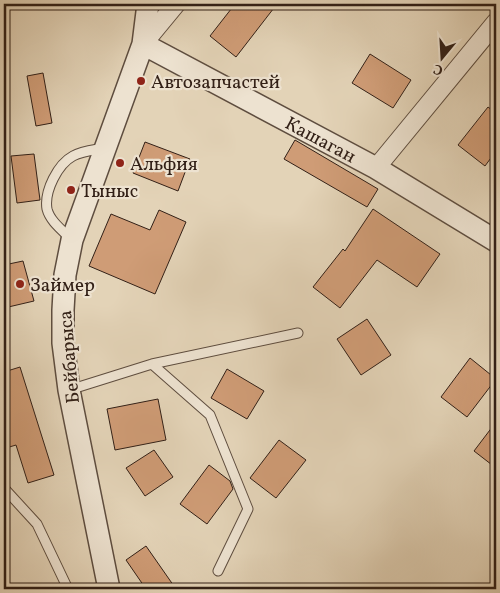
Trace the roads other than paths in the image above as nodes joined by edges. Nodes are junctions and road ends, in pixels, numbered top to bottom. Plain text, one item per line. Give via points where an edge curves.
1 (148, 4) edge
2 (176, 4) edge
3 (496, 22) edge
4 (143, 44) junction
5 (104, 148) junction
6 (376, 168) junction
7 (72, 240) junction
8 (496, 241) edge
9 (298, 333) dead end
10 (152, 364) junction
11 (69, 390) junction
12 (4, 488) edge
13 (218, 571) dead end
14 (68, 589) edge
15 (109, 589) edge

1 - 4 street, Бейбарыса
2 - 4 street
3 - 6 street
4 - 5 street, Бейбарыса
4 - 6 street, Кашаган
5 - 7 street, Бейбарыса
5 - 7 lane via 74,156 61,166 50,187 47,208 54,222
6 - 8 street, Кашаган
7 - 11 street, Бейбарыса via 62,310
9 - 10 lane
10 - 11 lane
10 - 13 lane via 210,415 248,509
11 - 15 street, Бейбарыса
12 - 14 lane via 37,524

